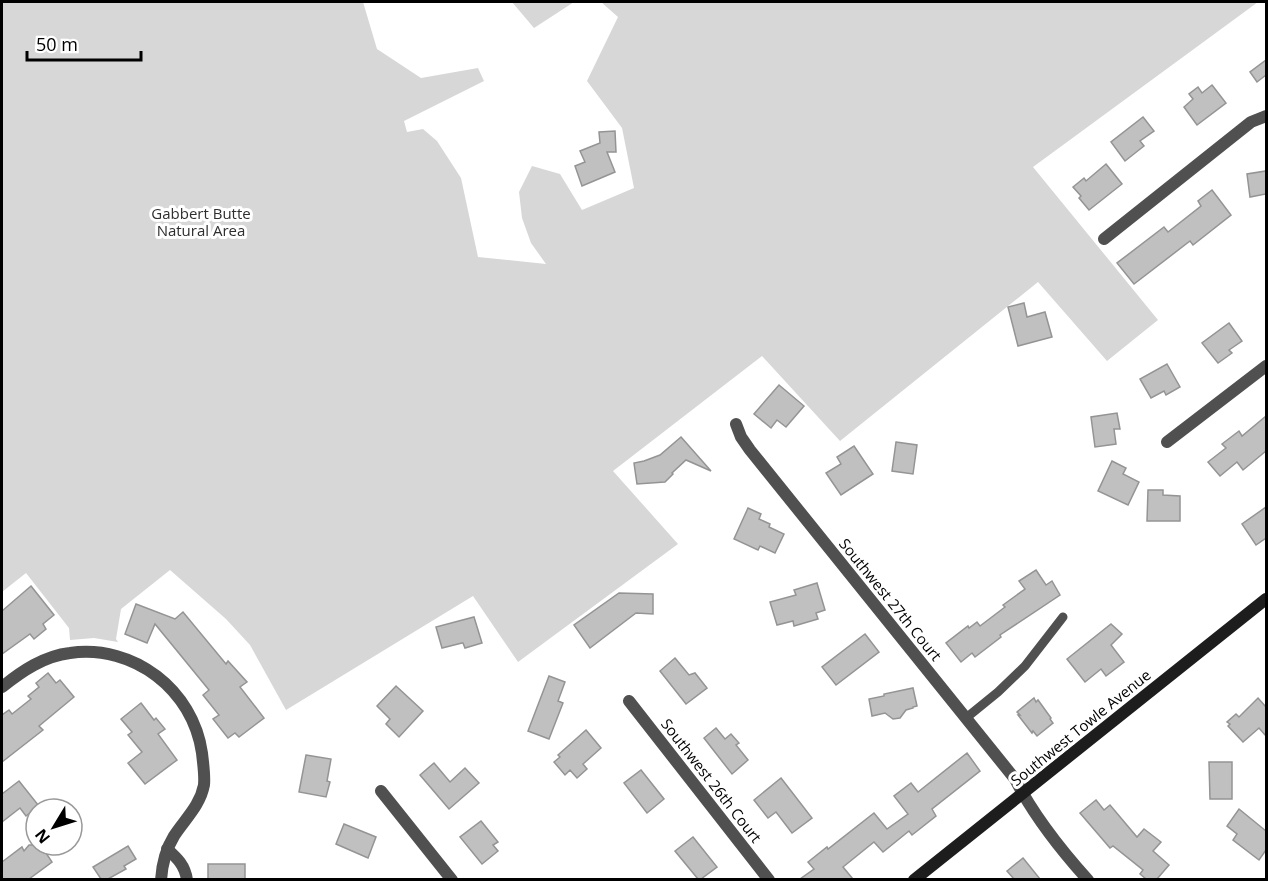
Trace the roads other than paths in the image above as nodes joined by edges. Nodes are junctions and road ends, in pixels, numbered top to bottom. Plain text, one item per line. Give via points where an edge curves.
1 (1266, 116) edge
2 (1104, 239) dead end
3 (1266, 366) edge
4 (736, 424) dead end
5 (1167, 442) dead end
6 (1266, 599) edge
7 (1063, 618) dead end
8 (2, 687) edge
9 (629, 701) dead end
10 (966, 718) junction
11 (381, 791) dead end
12 (1023, 794) junction
13 (167, 849) junction
14 (161, 879) edge
15 (187, 879) edge
16 (452, 879) edge
17 (769, 879) edge
18 (914, 879) edge
19 (1088, 879) edge

1 - 2 street via 1251,122
3 - 5 street
4 - 10 street, Southwest 27th Court via 750,450
6 - 12 main road, Southwest Towle Avenue
7 - 10 lane via 1025,666
8 - 13 street via 44,660 78,652 119,656 165,682 195,725 204,769 199,801
9 - 17 street, Southwest 26th Court
10 - 12 street, Southwest 27th Court
11 - 16 street
12 - 18 main road, Southwest Towle Avenue
12 - 19 street, Southwest 27th Court via 1042,824
13 - 14 street
13 - 15 street via 182,862

